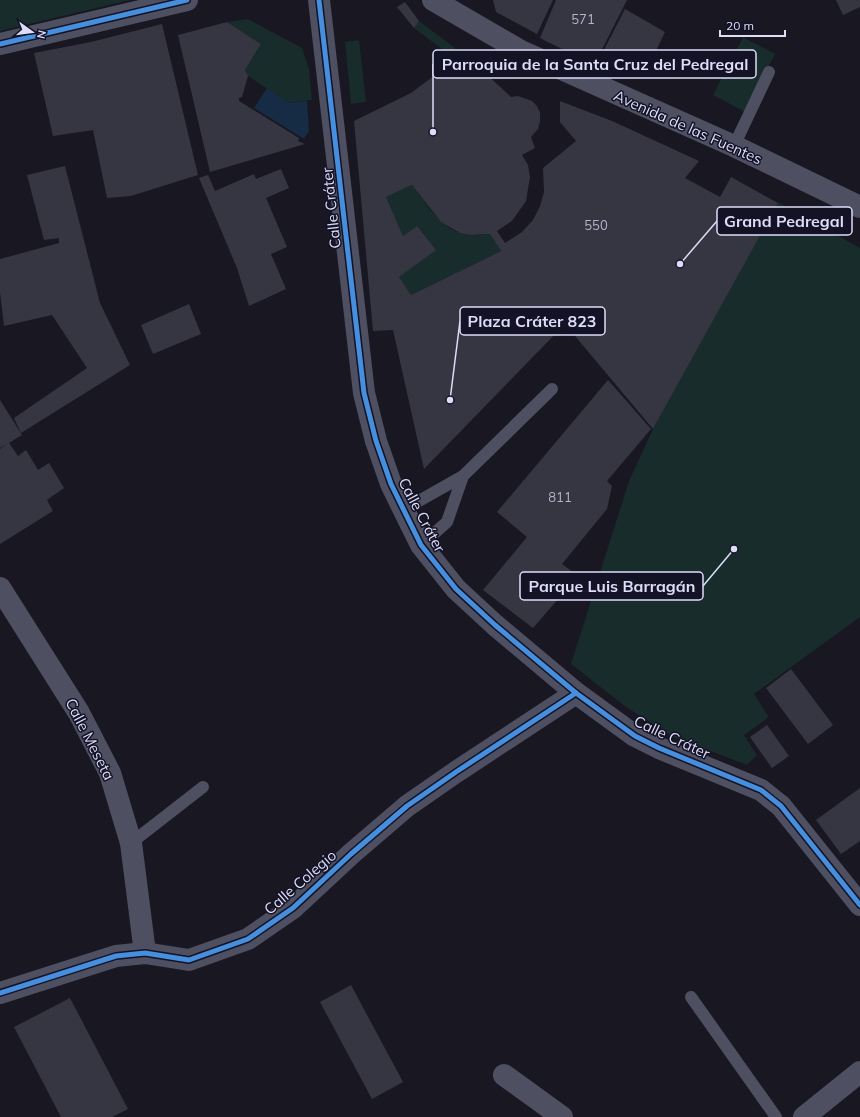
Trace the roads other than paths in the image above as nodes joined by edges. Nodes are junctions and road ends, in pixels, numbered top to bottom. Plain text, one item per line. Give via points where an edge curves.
1 (187, 0) edge
2 (319, 0) edge
3 (433, 0) edge
4 (0, 44) edge
5 (769, 72) dead end
6 (734, 146) junction
7 (860, 207) edge
8 (552, 389) dead end
9 (463, 476) junction
10 (403, 510) junction
11 (421, 545) junction
12 (0, 588) edge
13 (576, 693) junction
14 (203, 787) dead end
15 (131, 843) junction
16 (860, 905) edge
17 (145, 953) junction
18 (0, 993) edge
19 (691, 997) dead end
20 (860, 1072) edge
21 (504, 1075) dead end
22 (562, 1117) edge
23 (776, 1117) edge
24 (804, 1117) edge

1 - 4 street
2 - 10 street, Calle Cráter via 364,393 376,440
3 - 6 street, Avenida de las Fuentes via 521,51
5 - 6 lane
6 - 7 street, Avenida de las Fuentes
8 - 9 lane
9 - 10 lane
9 - 11 lane via 447,522
10 - 11 street, Calle Cráter
11 - 13 street, Calle Cráter via 456,589
12 - 15 street, Calle Meseta via 79,713 106,767
13 - 16 street, Calle Cráter via 635,736 761,790 781,806
13 - 17 street, Calle Colegio via 407,806 293,908 248,939 189,960
14 - 15 lane
15 - 17 street, Calle Meseta
17 - 18 street, Calle Colegio via 116,956
19 - 23 lane
20 - 24 street
21 - 22 street

